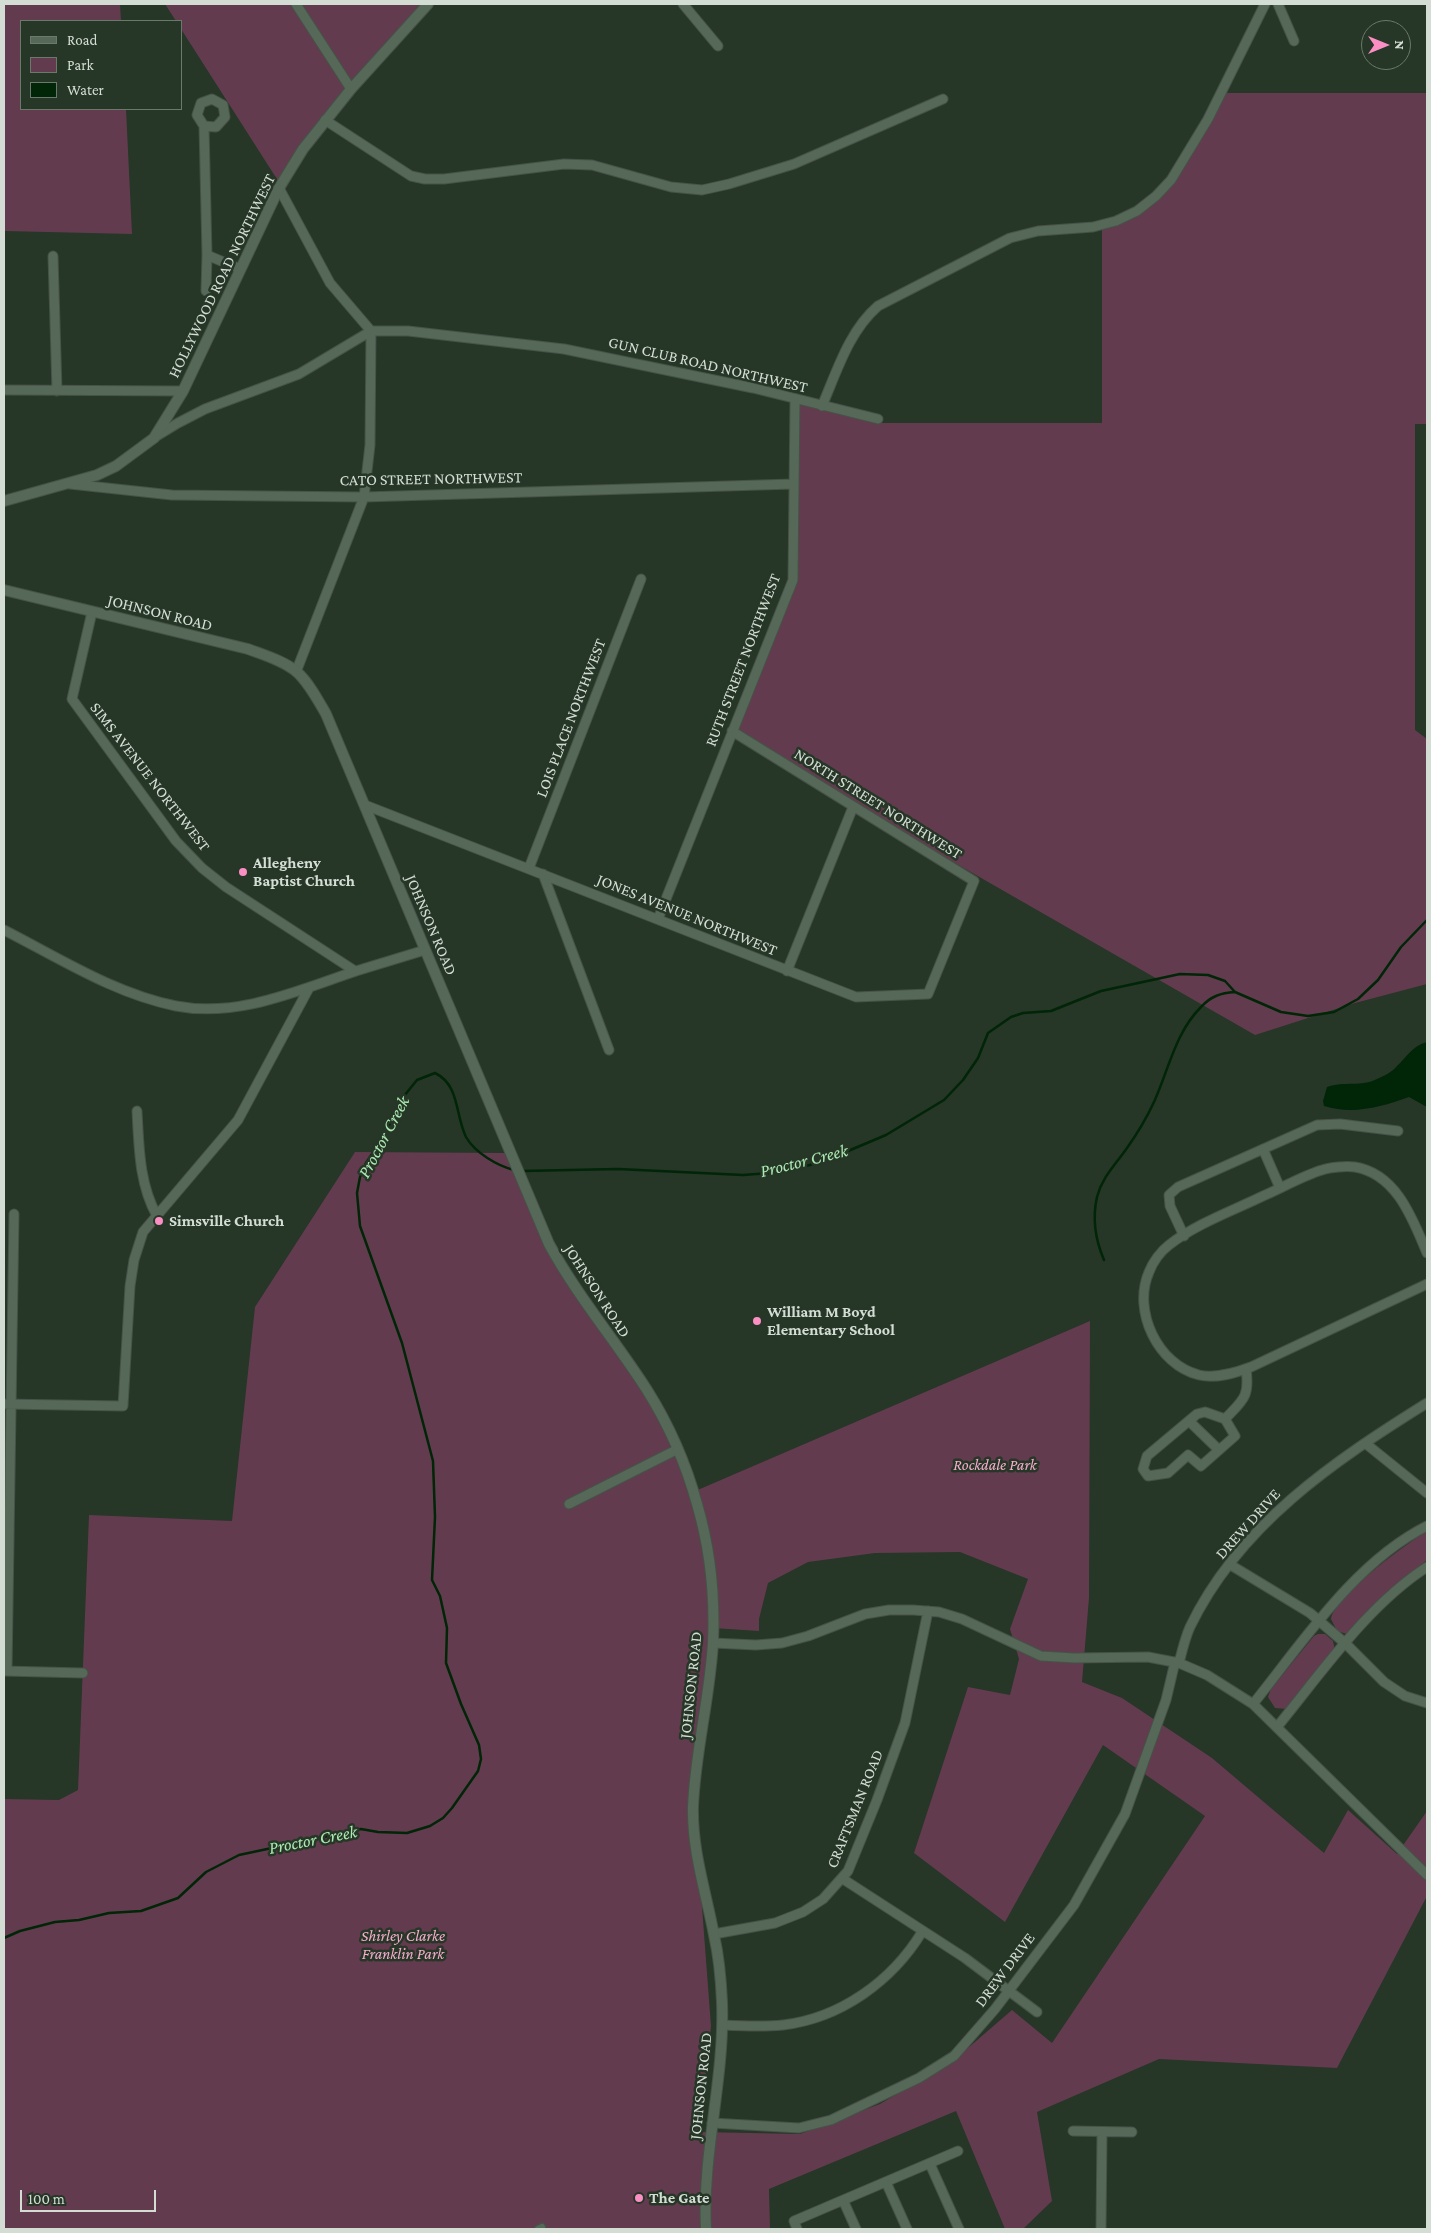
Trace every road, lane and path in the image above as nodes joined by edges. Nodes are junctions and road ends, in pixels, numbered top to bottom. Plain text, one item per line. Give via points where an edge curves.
1 (296, 4) edge
2 (428, 4) edge
3 (683, 4) edge
4 (1265, 4) edge
5 (1278, 4) edge
6 (1294, 41) dead end
7 (718, 46) dead end
8 (351, 89) junction
9 (943, 99) dead end
10 (325, 120) junction
11 (204, 126) dead end
12 (279, 188) junction
13 (207, 255) junction
14 (53, 256) dead end
15 (240, 269) junction
16 (206, 291) dead end
17 (371, 331) junction
18 (4, 390) edge
19 (57, 391) junction
20 (183, 391) junction
21 (795, 400) junction
22 (822, 406) junction
23 (878, 419) dead end
24 (154, 438) junction
25 (70, 484) junction
26 (794, 484) junction
27 (364, 497) junction
28 (4, 501) edge
29 (642, 579) dead end
30 (4, 590) edge
31 (92, 612) junction
32 (296, 672) junction
33 (732, 731) junction
34 (365, 805) junction
35 (853, 807) junction
36 (530, 868) junction
37 (543, 874) junction
38 (958, 918) joint
39 (658, 919) junction
40 (4, 930) edge
41 (425, 950) junction
42 (355, 971) junction
43 (786, 971) junction
44 (309, 988) junction
45 (609, 1050) dead end
46 (136, 1110) dead end
47 (1398, 1131) dead end
48 (1263, 1148) junction
49 (1280, 1188) junction
50 (14, 1214) dead end
51 (157, 1216) junction
52 (1184, 1236) junction
53 (1427, 1253) edge
54 (1427, 1284) edge
55 (1246, 1369) junction
56 (7, 1404) edge
57 (1427, 1404) edge
58 (1225, 1419) junction
59 (1189, 1421) junction
60 (1365, 1443) junction
61 (678, 1449) junction
62 (1219, 1450) junction
63 (1427, 1493) edge
64 (568, 1504) dead end
65 (1427, 1526) edge
66 (1229, 1564) junction
67 (1427, 1567) edge
68 (928, 1611) junction
69 (1319, 1621) junction
70 (713, 1643) junction
71 (1346, 1644) junction
72 (1177, 1662) junction
73 (5, 1671) edge
74 (83, 1673) dead end
75 (1427, 1703) edge
76 (1253, 1704) junction
77 (1277, 1727) junction
78 (1427, 1875) edge
79 (843, 1879) junction
80 (922, 1932) junction
81 (714, 1934) junction
82 (1009, 1990) junction
83 (1037, 2012) dead end
84 (722, 2025) junction
85 (712, 2123) junction
86 (1072, 2131) dead end
87 (1102, 2132) junction
88 (1132, 2132) dead end
89 (958, 2151) dead end
90 (930, 2164) junction
91 (886, 2182) junction
92 (843, 2200) junction
93 (852, 2228) edge
94 (706, 2229) edge
95 (797, 2229) edge
96 (906, 2229) edge
97 (959, 2229) edge
98 (1101, 2229) edge

1 - 8 street
2 - 8 street, HOLLYWOOD ROAD NORTHWEST
3 - 7 street
4 - 22 street, GUN CLUB ROAD NORTHWEST via 1208,118 1171,180 1156,196 1116,221 1010,238 878,306 855,331
5 - 6 street
8 - 10 street, HOLLYWOOD ROAD NORTHWEST
9 - 10 street via 794,164 702,190 671,186 592,165 564,164 425,179 411,176
10 - 12 street, HOLLYWOOD ROAD NORTHWEST via 303,148
11 - 13 street
12 - 15 street, HOLLYWOOD ROAD NORTHWEST
12 - 17 street via 330,283
13 - 15 street
13 - 16 street
14 - 19 street
15 - 20 street, HOLLYWOOD ROAD NORTHWEST
17 - 21 street, GUN CLUB ROAD NORTHWEST via 408,331 564,349 753,388
17 - 24 street via 299,374 205,410
17 - 27 street via 370,445
18 - 19 street
19 - 20 street
20 - 24 street, HOLLYWOOD ROAD NORTHWEST
21 - 22 street, GUN CLUB ROAD NORTHWEST
21 - 26 street, RUTH STREET NORTHWEST
22 - 23 street
24 - 25 street, HOLLYWOOD ROAD NORTHWEST via 116,466
25 - 27 street, CATO STREET NORTHWEST via 172,494
25 - 28 street, HOLLYWOOD ROAD NORTHWEST
26 - 27 street, CATO STREET NORTHWEST
26 - 33 street, RUTH STREET NORTHWEST via 793,580
27 - 32 street
29 - 36 street, LOIS PLACE NORTHWEST
30 - 31 street, JOHNSON ROAD
31 - 32 street, JOHNSON ROAD via 248,649
31 - 42 street, SIMS AVENUE NORTHWEST via 72,699 111,753 176,841 202,868
32 - 34 street, JOHNSON ROAD via 326,714
33 - 35 street, NORTH STREET NORTHWEST
33 - 39 street, RUTH STREET NORTHWEST
34 - 36 street, JONES AVENUE NORTHWEST
34 - 41 street, JOHNSON ROAD
35 - 38 street, NORTH STREET NORTHWEST via 974,881
35 - 43 street
36 - 37 street, JONES AVENUE NORTHWEST
37 - 39 street, JONES AVENUE NORTHWEST
37 - 45 street
38 - 43 street, JONES AVENUE NORTHWEST via 928,994 856,997
39 - 43 street, JONES AVENUE NORTHWEST
40 - 44 street via 107,982 177,1006 218,1008 262,1002
41 - 42 street
41 - 61 street, JOHNSON ROAD via 549,1244 578,1294 647,1390
42 - 44 street
44 - 51 street via 238,1120
46 - 51 street via 141,1165 150,1203
47 - 48 street via 1326,1123
48 - 49 street
48 - 52 street via 1178,1187 1169,1195 1170,1206
49 - 52 street
49 - 53 street via 1322,1170 1356,1167 1376,1176 1402,1200
50 - 56 street
51 - 56 street via 142,1232 134,1260 123,1406
52 - 55 street via 1168,1245 1148,1273 1145,1312 1159,1347 1172,1362 1200,1375 1220,1375
54 - 55 street
55 - 58 street via 1249,1387
56 - 73 street
57 - 60 street, DREW DRIVE
58 - 59 street via 1205,1412
58 - 62 street via 1235,1436
59 - 62 street
59 - 62 street via 1147,1456 1143,1469 1148,1476 1168,1473 1188,1455 1201,1466
60 - 63 street
60 - 66 street, DREW DRIVE via 1300,1490 1264,1523
61 - 64 street
61 - 70 street, JOHNSON ROAD via 697,1503 707,1546 713,1597
65 - 69 street via 1384,1555
66 - 69 street
66 - 72 street, DREW DRIVE via 1189,1628
67 - 71 street via 1404,1582
68 - 70 street via 889,1610 865,1614 782,1643
68 - 72 street via 962,1619 1041,1656 1148,1657
68 - 79 street, CRAFTSMAN ROAD via 905,1723 874,1808
69 - 71 street
69 - 76 street
70 - 81 street, JOHNSON ROAD via 693,1810 696,1856
71 - 75 street via 1384,1682 1405,1696
71 - 77 street
72 - 76 street via 1207,1674
72 - 82 street, DREW DRIVE via 1126,1814 1074,1904
73 - 74 street
76 - 77 street
77 - 78 street
79 - 80 street
79 - 81 street, CRAFTSMAN ROAD via 823,1899 795,1916
80 - 82 street
80 - 84 street via 889,1974 844,2006 784,2024
81 - 84 street, JOHNSON ROAD
82 - 83 street
82 - 85 street, DREW DRIVE via 954,2056 920,2078 830,2120 799,2128
84 - 85 street, JOHNSON ROAD
85 - 94 street, JOHNSON ROAD via 705,2202
86 - 87 street
87 - 88 street
87 - 98 street
89 - 90 street
90 - 91 street
90 - 97 street
91 - 92 street
91 - 96 street
92 - 93 street
92 - 95 street via 794,2221

